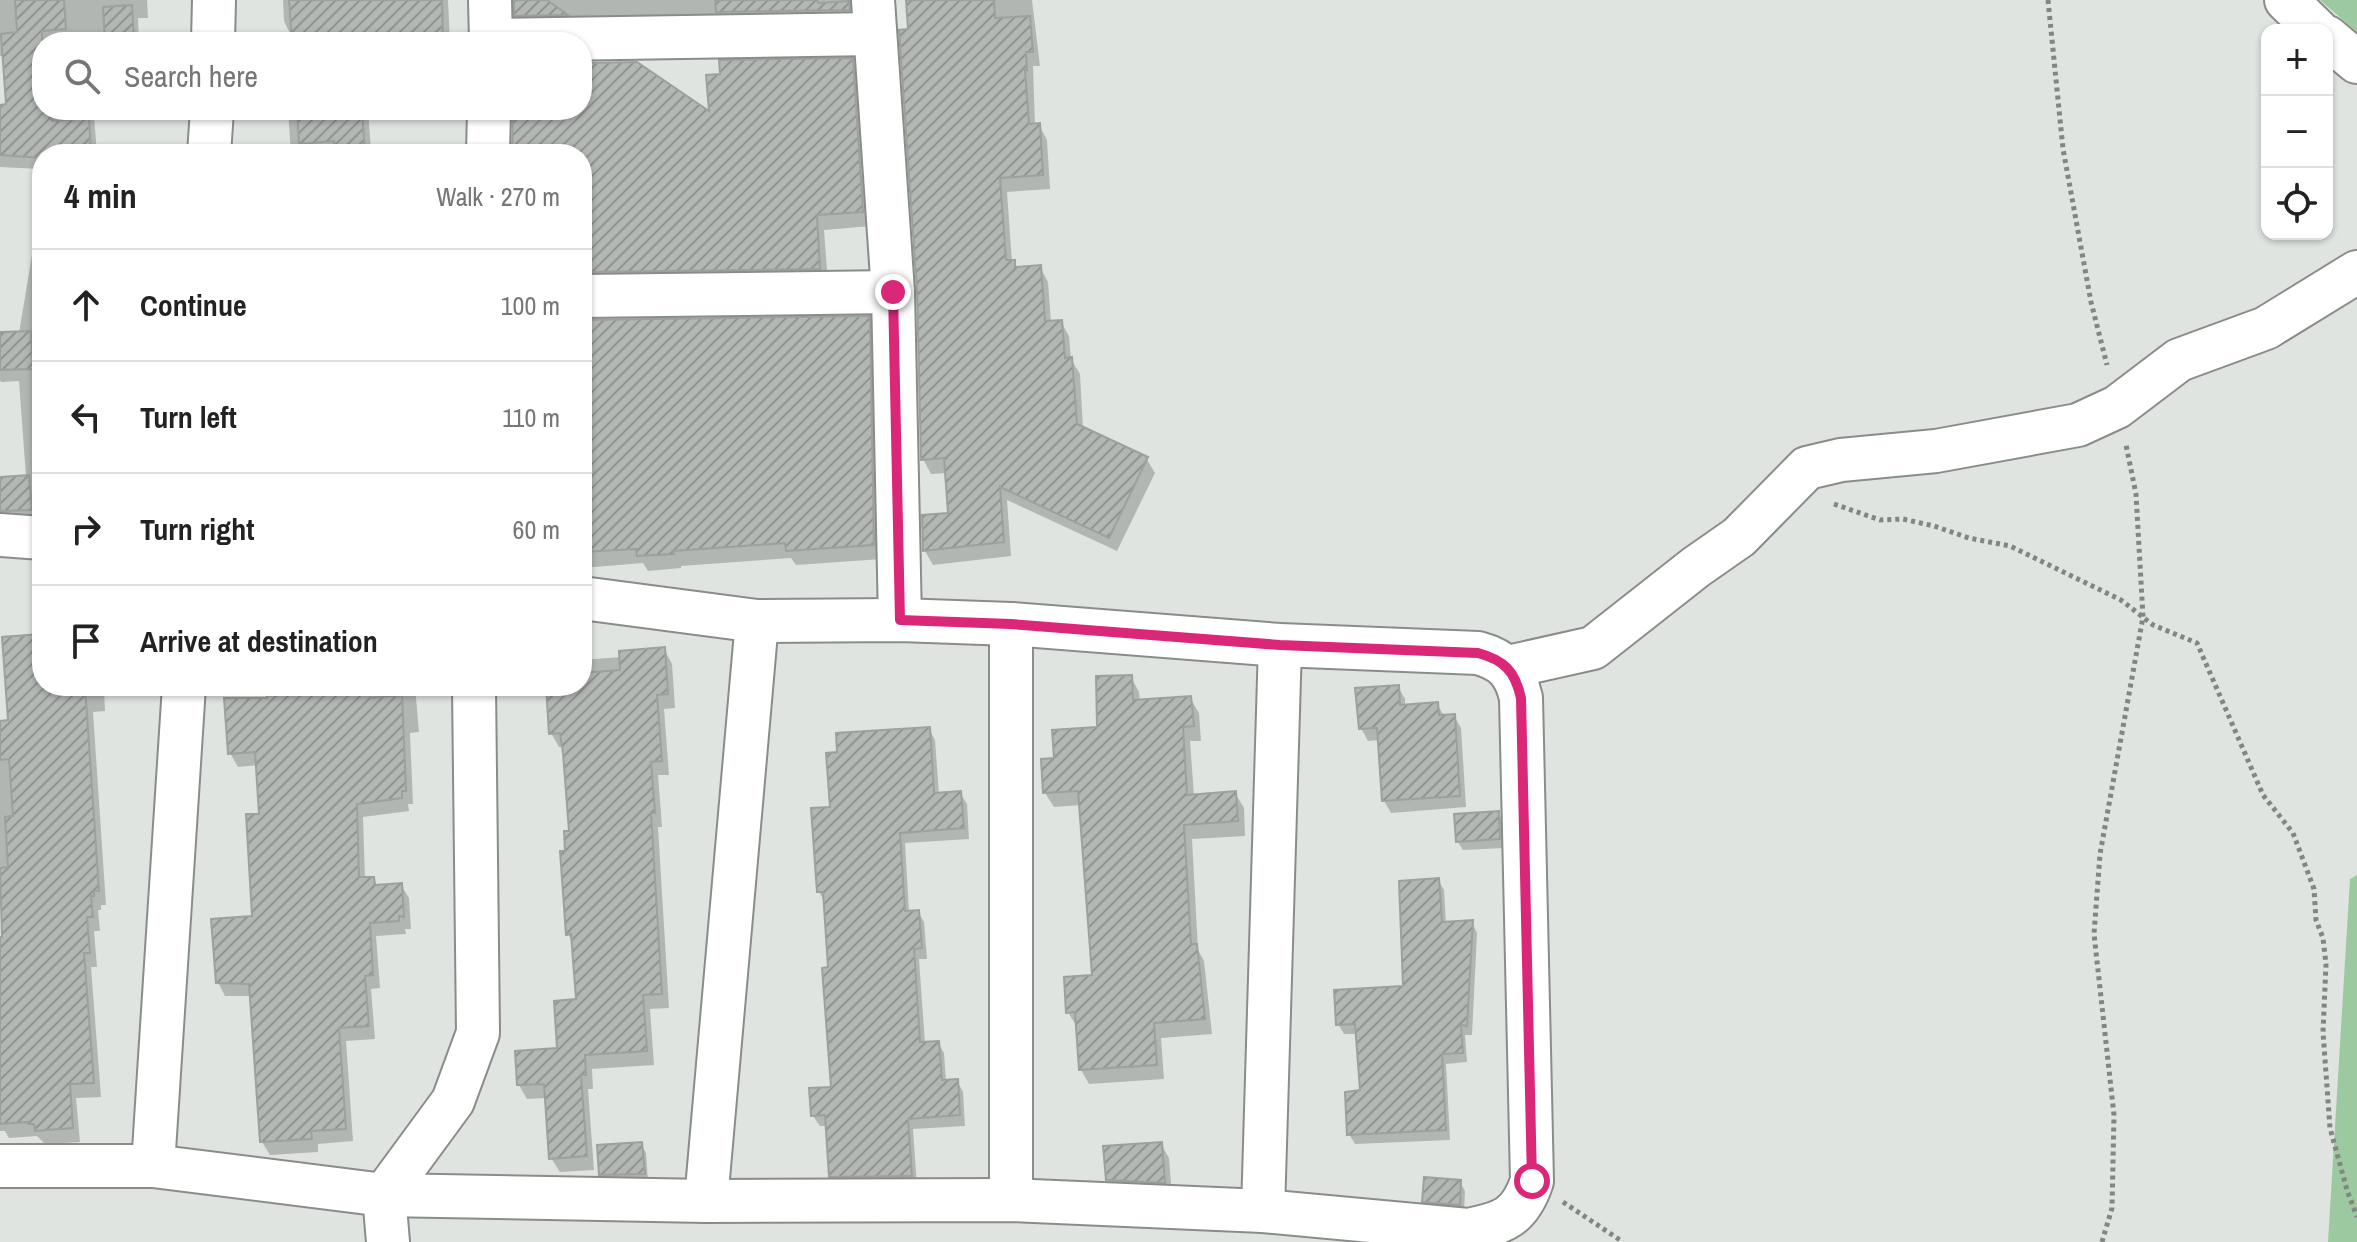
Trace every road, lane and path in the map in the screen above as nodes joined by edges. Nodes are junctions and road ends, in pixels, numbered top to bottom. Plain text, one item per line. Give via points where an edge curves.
1 (214, 0) edge
2 (2048, 0) edge
3 (2286, 0) edge
4 (874, 17) edge
5 (2311, 24) edge
6 (491, 27) edge
7 (213, 32) edge
8 (2333, 42) edge
9 (2357, 62) edge
10 (211, 120) edge
11 (489, 120) edge
12 (210, 144) edge
13 (488, 144) edge
14 (2357, 272) edge
15 (893, 292) junction
16 (592, 296) edge
17 (2117, 407) junction
18 (1783, 494) junction
19 (0, 535) edge
20 (32, 537) edge
21 (592, 599) edge
22 (2143, 617) junction
23 (900, 620) junction
24 (757, 621) junction
25 (1011, 624) junction
26 (1280, 645) junction
27 (1508, 667) junction
28 (183, 696) edge
29 (474, 696) edge
30 (0, 1166) edge
31 (153, 1166) junction
32 (1532, 1181) junction
33 (384, 1195) junction
34 (1011, 1200) junction
35 (706, 1201) junction
36 (1263, 1211) junction
37 (2357, 1217) edge
38 (388, 1242) edge
39 (1623, 1242) edge
40 (2102, 1242) edge

1 - 7 street
2 - 17 path via 2068,179
3 - 5 street
4 - 6 street
4 - 15 street
8 - 9 street
10 - 12 street
11 - 13 street
14 - 17 street via 2266,328 2179,360
15 - 16 street
15 - 23 street
17 - 18 street via 2078,425 2036,434 1807,468
17 - 22 path via 2136,494
18 - 22 path via 2010,546 2121,600
18 - 27 street via 1739,537 1593,648
19 - 20 street
21 - 24 street
22 - 37 path via 2197,643 2263,795 2298,841 2314,889 2325,951 2323,1032 2330,1128
22 - 40 path via 2100,854 2094,934 2114,1115 2112,1208
23 - 24 street
23 - 25 street
24 - 35 street
25 - 26 street
25 - 34 street
26 - 27 street via 1478,653
26 - 36 street
27 - 32 street via 1521,698
28 - 31 street
29 - 33 street via 478,1033 453,1101
30 - 31 street
31 - 33 street
32 - 36 street via 1513,1215 1468,1230
32 - 39 path
33 - 35 street
33 - 38 street
34 - 35 street
34 - 36 street

